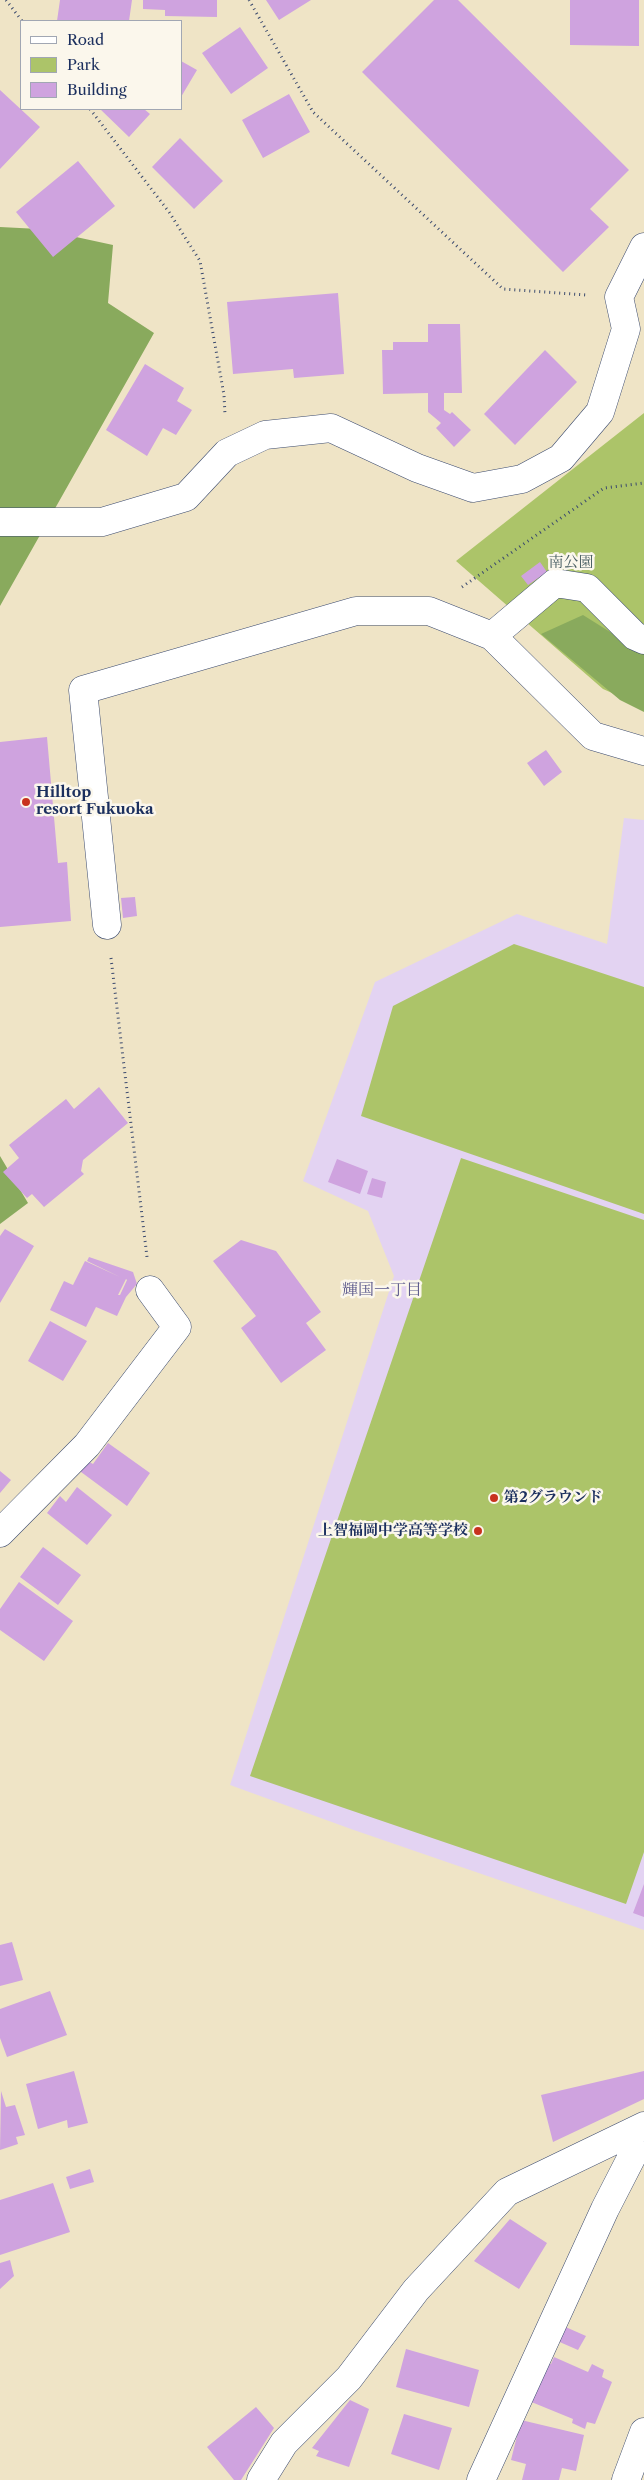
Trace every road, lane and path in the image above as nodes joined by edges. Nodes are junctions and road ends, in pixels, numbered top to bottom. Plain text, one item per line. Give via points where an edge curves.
1 (6, 0) edge
2 (249, 0) edge
3 (21, 20) edge
4 (91, 110) edge
5 (644, 247) edge
6 (619, 297) junction
7 (227, 453) junction
8 (644, 482) edge
9 (0, 522) edge
10 (429, 611) junction
11 (492, 636) junction
12 (644, 640) edge
13 (644, 752) edge
14 (107, 925) joint
15 (150, 1290) joint
16 (0, 1533) edge
17 (644, 2126) edge
18 (644, 2133) edge
19 (644, 2432) edge
20 (261, 2480) edge
21 (481, 2480) edge
22 (626, 2480) edge

1 - 3 path
2 - 6 path via 313,112 503,289
4 - 7 path via 169,212 200,261 224,395
5 - 6 street
6 - 7 street via 626,329 600,412 561,458 522,479 473,488 417,468 331,428 265,435
7 - 9 street via 186,496 102,522
8 - 10 path via 604,488
10 - 11 street
10 - 14 street via 356,611 83,690
11 - 12 street via 555,583 587,588 635,636
11 - 13 street via 593,736
14 - 15 path
15 - 16 street via 177,1327 88,1444
17 - 20 street via 507,2192 416,2290 349,2378 284,2443
18 - 21 street via 601,2218
19 - 22 street

